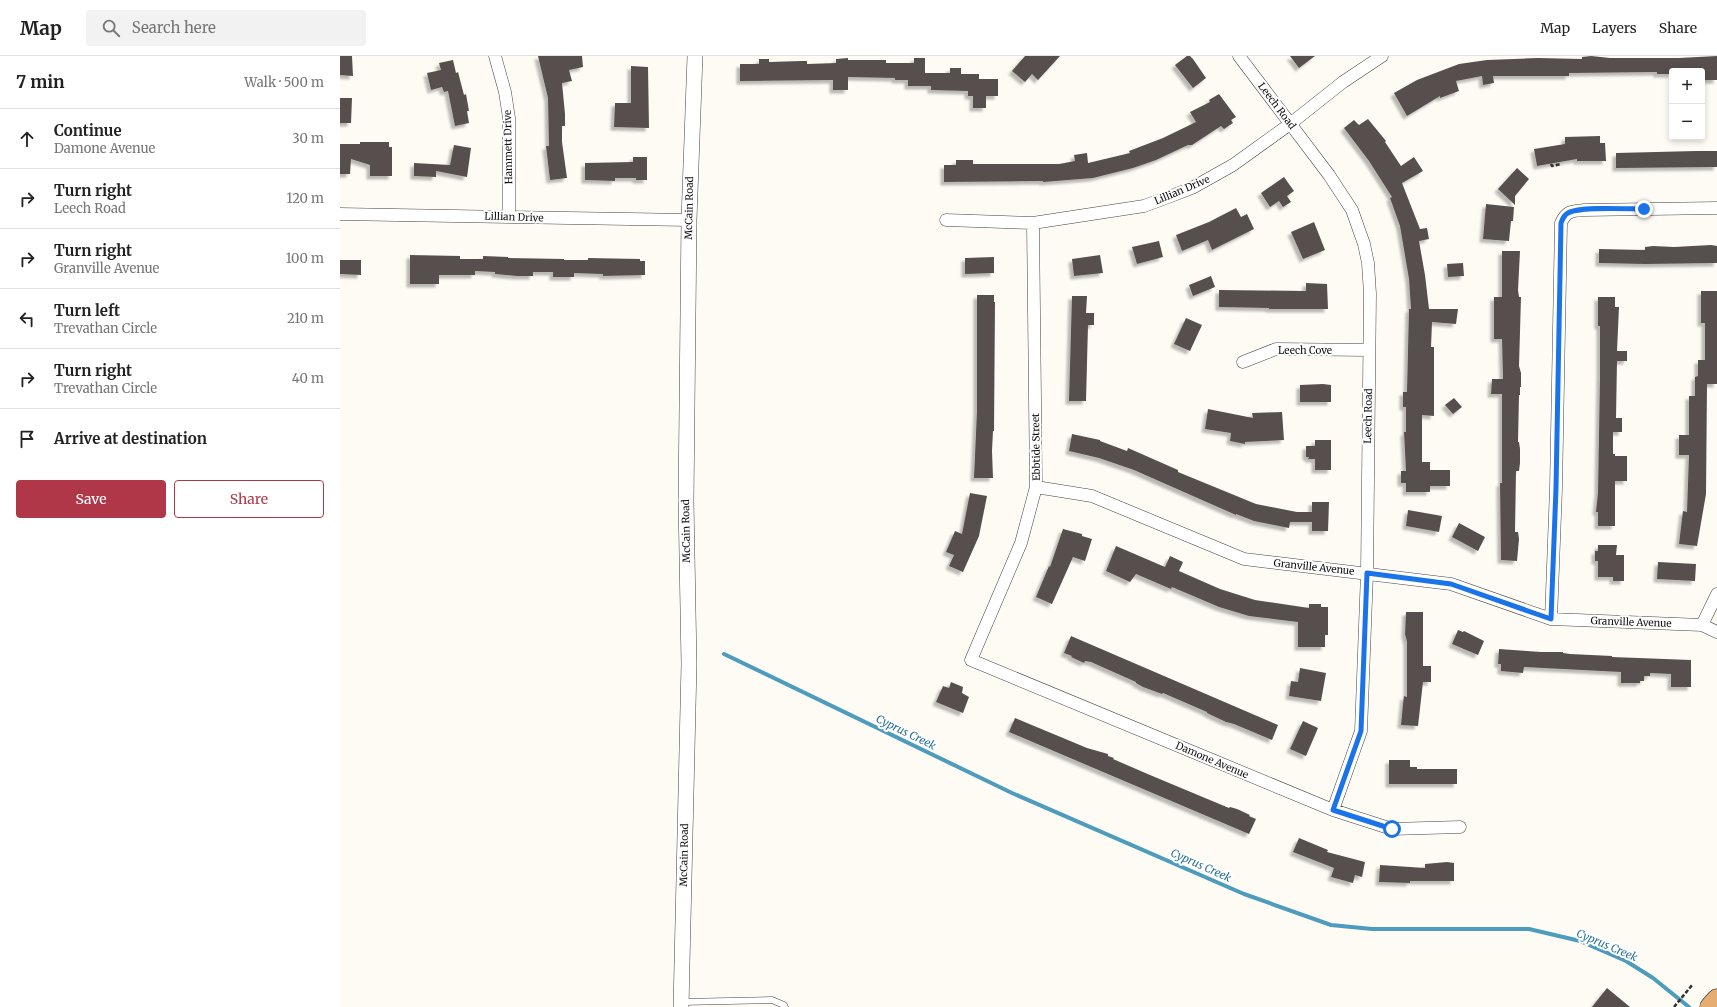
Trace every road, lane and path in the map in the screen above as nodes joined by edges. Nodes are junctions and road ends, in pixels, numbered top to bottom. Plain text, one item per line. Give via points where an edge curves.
1 (495, 56) edge
2 (695, 56) edge
3 (1239, 56) edge
4 (1382, 56) edge
5 (1290, 124) junction
6 (1551, 164) dead end
7 (1561, 164) dead end
8 (1717, 208) edge
9 (340, 214) edge
10 (509, 216) junction
11 (688, 220) junction
12 (946, 220) dead end
13 (1034, 223) junction
14 (1369, 350) junction
15 (1243, 362) dead end
16 (1036, 487) junction
17 (1367, 573) junction
18 (1717, 594) edge
19 (1551, 619) junction
20 (1702, 625) junction
21 (1717, 632) edge
22 (971, 660) joint
23 (1333, 810) junction
24 (1460, 827) dead end
25 (1693, 984) dead end
26 (681, 1004) edge
27 (785, 1007) edge
28 (1674, 1007) edge

1 - 10 street, Hammett Drive via 509,118
2 - 11 street, McCain Road
3 - 5 street, Leech Road
4 - 5 street, Lillian Drive via 1343,82
5 - 13 street, Lillian Drive via 1233,165 1192,188 1144,206
5 - 14 street, Leech Road via 1339,189 1360,230 1368,263
6 - 7 path
8 - 19 street via 1584,210 1570,212 1564,216 1561,223
9 - 10 street, Lillian Drive
10 - 11 street, Lillian Drive
11 - 26 street, McCain Road via 686,501 689,664
12 - 13 street, Lillian Drive
13 - 16 street, Ebbtide Street
14 - 15 street, Leech Cove via 1276,349
14 - 17 street, Leech Road
16 - 17 street, Granville Avenue via 1092,496 1244,559
16 - 22 street, Ebbtide Street via 1021,543
17 - 19 street, Granville Avenue via 1451,584
17 - 23 street, Leech Road via 1361,731
18 - 20 street
19 - 20 street, Granville Avenue
20 - 21 street, Granville Avenue
22 - 23 street, Damone Avenue
23 - 24 street, Damone Avenue via 1392,829
25 - 28 path
26 - 27 lane via 772,1000

